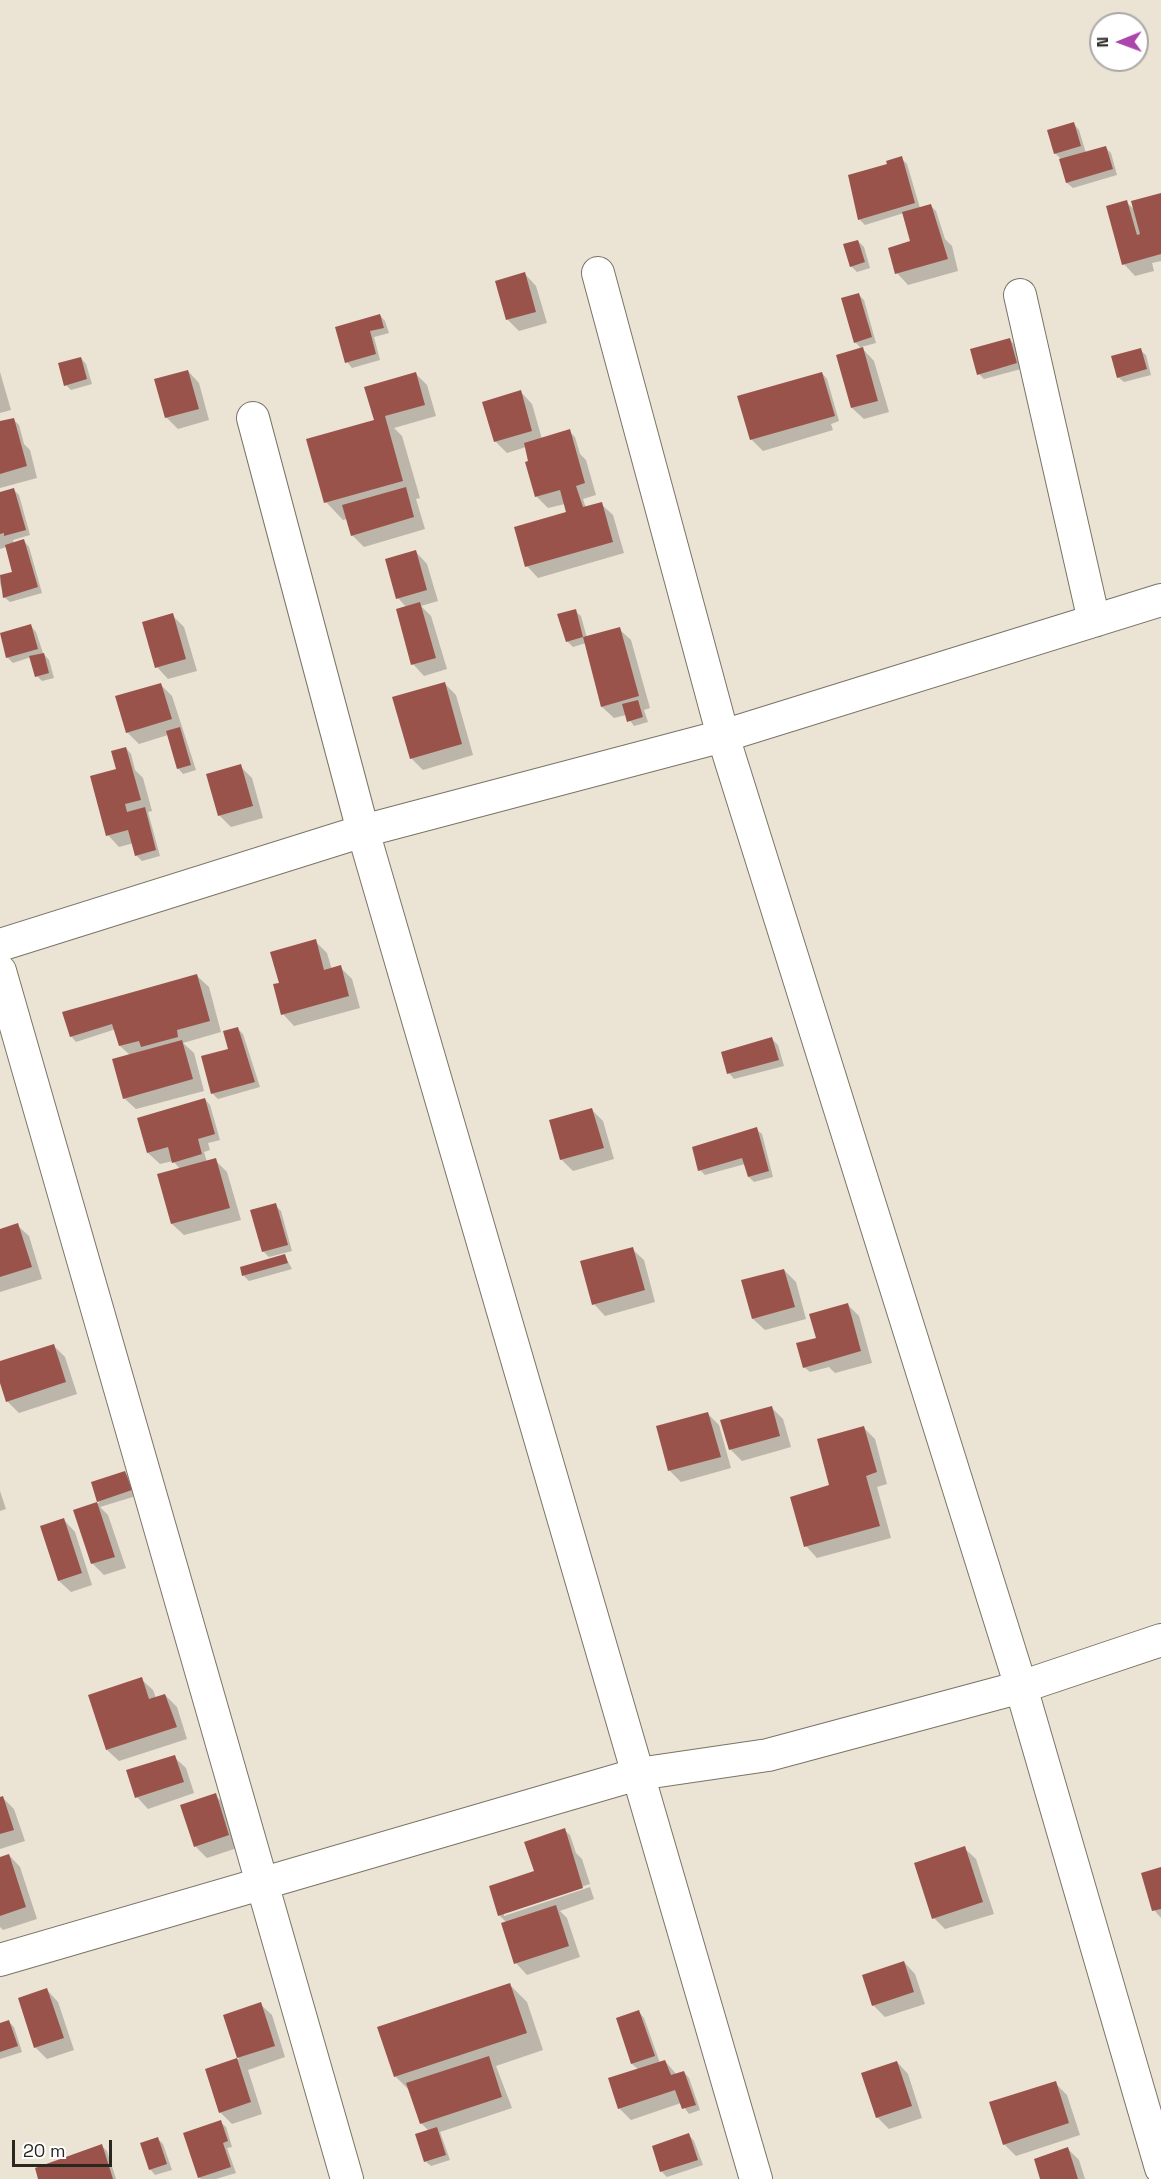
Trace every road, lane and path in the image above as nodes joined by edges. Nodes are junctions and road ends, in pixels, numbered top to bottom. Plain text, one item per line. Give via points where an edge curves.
1 (598, 273) dead end
2 (1020, 295) dead end
3 (253, 418) dead end
4 (1161, 600) edge
5 (1094, 621) junction
6 (723, 736) junction
7 (363, 831) junction
8 (0, 945) edge
9 (0, 971) edge
10 (1161, 1640) edge
11 (1021, 1687) junction
12 (638, 1774) junction
13 (262, 1883) junction
14 (0, 1960) edge
15 (1161, 2168) edge
16 (347, 2179) edge
17 (756, 2179) edge

1 - 6 street
2 - 5 street
3 - 7 street
4 - 5 street
5 - 6 street
6 - 7 street
6 - 11 street
7 - 8 street
7 - 12 street
9 - 13 street
10 - 11 street
11 - 12 street via 768,1755
11 - 15 street
12 - 13 street
12 - 17 street
13 - 14 street
13 - 16 street

